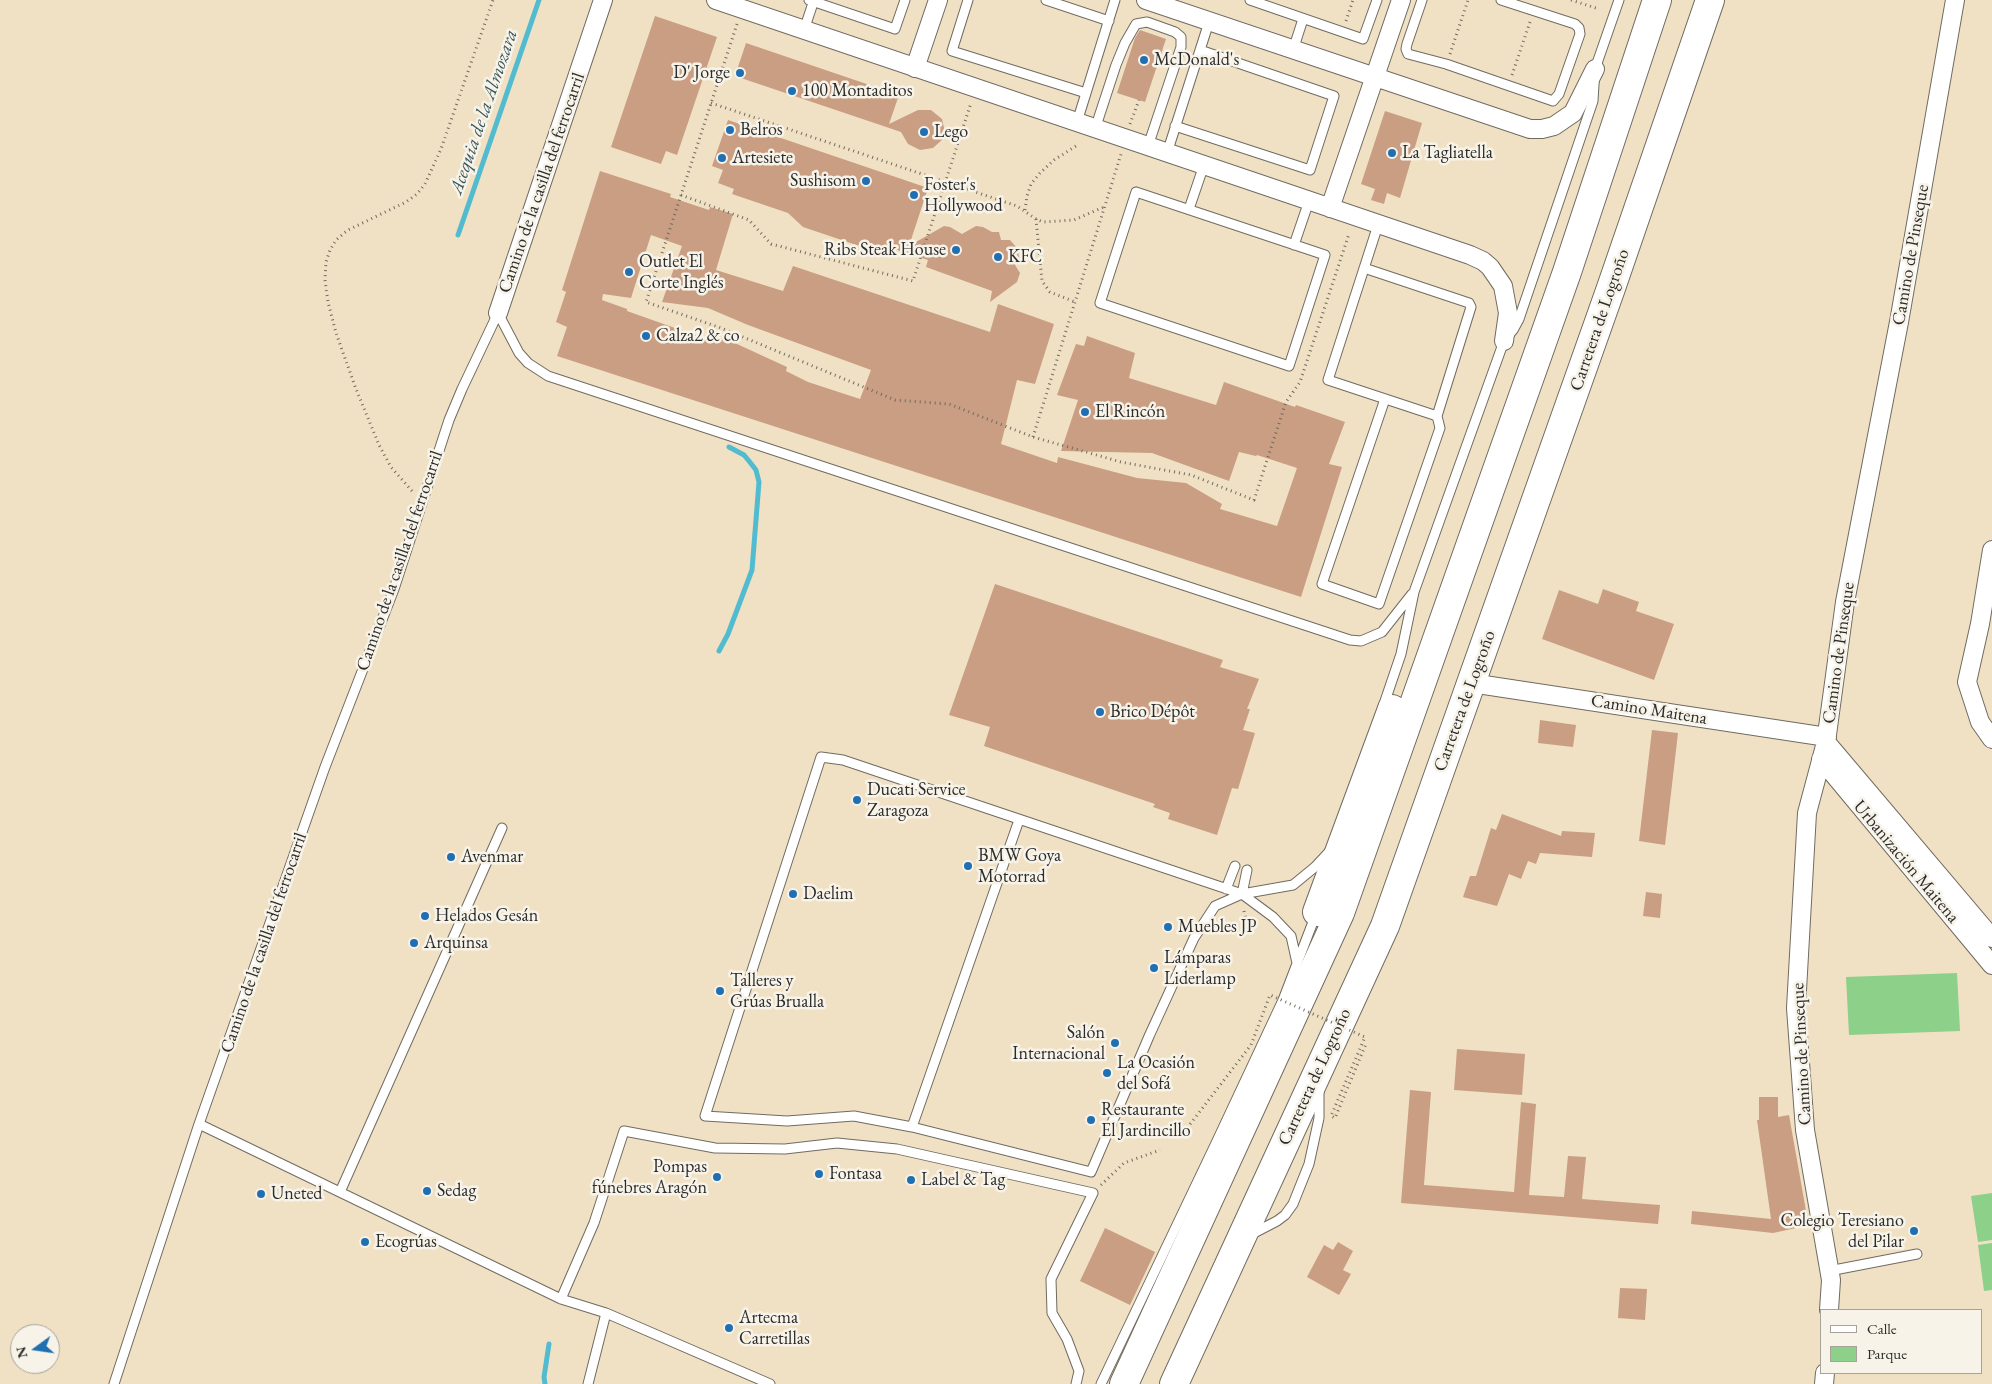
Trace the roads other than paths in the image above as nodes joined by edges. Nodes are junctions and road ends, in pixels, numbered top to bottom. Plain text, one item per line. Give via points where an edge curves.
1 (603, 0) edge
2 (716, 0) edge
3 (905, 0) edge
4 (938, 0) edge
5 (968, 0) edge
6 (1046, 0) edge
7 (1116, 0) edge
8 (1148, 0) edge
9 (1250, 0) edge
10 (1377, 0) edge
11 (1422, 0) edge
12 (1501, 0) edge
13 (1619, 0) edge
14 (1657, 0) edge
15 (1710, 0) edge
16 (1955, 0) edge
17 (812, 1) edge
18 (1400, 4) edge
19 (1417, 14) junction
20 (1304, 18) junction
21 (1109, 20) junction
22 (1209, 22) junction
23 (804, 30) junction
24 (1200, 50) junction
25 (1293, 50) junction
26 (915, 68) junction
27 (1596, 69) junction
28 (1375, 78) junction
29 (1086, 93) junction
30 (1077, 122) junction
31 (1175, 126) junction
32 (1095, 129) junction
33 (1148, 146) junction
34 (1167, 153) junction
35 (1204, 165) junction
36 (1309, 201) junction
37 (1330, 208) junction
38 (1189, 209) junction
39 (1378, 225) junction
40 (1294, 245) junction
41 (1364, 268) junction
42 (498, 313) junction
43 (1504, 341) junction
44 (1385, 399) junction
45 (1437, 416) junction
46 (1497, 470) junction
47 (1992, 550) edge
48 (1414, 592) junction
49 (1986, 625) edge
50 (1472, 683) junction
51 (1992, 739) edge
52 (1824, 746) junction
53 (1019, 820) junction
54 (502, 828) dead end
55 (1333, 847) junction
56 (1235, 866) dead end
57 (1247, 870) dead end
58 (1226, 889) junction
59 (1242, 894) junction
60 (1317, 912) junction
61 (1992, 938) edge
62 (1297, 963) junction
63 (1992, 965) edge
64 (200, 1124) junction
65 (912, 1127) junction
66 (340, 1192) junction
67 (1917, 1254) dead end
68 (1829, 1271) junction
69 (561, 1299) junction
70 (1829, 1309) edge
71 (606, 1313) junction
72 (114, 1384) edge
73 (588, 1384) edge
74 (770, 1384) edge
75 (1076, 1384) edge
76 (1101, 1384) edge
77 (1124, 1384) edge
78 (1174, 1384) edge

1 - 42 street, Camino de la casilla del ferrocarril
2 - 23 street
3 - 17 lane via 895,29
4 - 26 street
5 - 29 lane via 952,51
6 - 21 lane
7 - 21 lane
8 - 22 street
9 - 20 lane
10 - 20 lane via 1363,39
11 - 19 lane
12 - 19 lane via 1579,28 1580,34 1559,94 1553,101 1408,54 1406,49
13 - 27 lane
14 - 46 highway
15 - 50 highway, Carretera de Logroño
16 - 52 street, Camino de Pinseque via 1900,322 1845,602
17 - 23 lane
18 - 19 lane
18 - 28 street
20 - 25 lane
21 - 29 lane
22 - 24 lane
22 - 25 street
23 - 26 street
24 - 31 lane
24 - 31 lane via 1334,96 1310,170
25 - 28 street
26 - 30 street
27 - 28 street via 1573,113 1564,121 1542,129 1525,128
27 - 43 lane via 1590,110 1519,319
28 - 37 street
29 - 30 lane
30 - 32 street
31 - 34 lane
32 - 33 street
32 - 33 lane via 1116,65 1133,27 1147,22 1181,37 1181,47
33 - 34 street
34 - 35 street
35 - 36 street
35 - 38 lane
36 - 37 street
36 - 40 lane
37 - 39 street
38 - 40 lane
38 - 40 lane via 1136,192 1100,303 1290,366 1325,255
39 - 41 lane
39 - 43 street via 1470,255 1490,267 1504,286 1507,300
41 - 44 lane via 1328,380
41 - 45 lane via 1469,303 1471,307
42 - 48 lane via 519,353 548,376 1350,640 1361,641 1382,632
42 - 64 lane, Camino de la casilla del ferrocarril via 455,404 394,589 325,767
43 - 48 lane
44 - 45 lane
44 - 45 lane via 1322,584 1379,604 1440,428
46 - 60 highway via 1471,505 1436,587
46 - 77 highway via 1340,913
47 - 49 street
48 - 55 lane via 1401,654
49 - 51 street via 1967,682 1980,722
50 - 52 street, Camino Maitena
50 - 78 highway, Carretera de Logroño via 1386,926
52 - 61 street
52 - 63 street, Urbanización Maitena
52 - 68 street, Camino de Pinseque via 1807,813 1796,1008 1805,1130
53 - 58 lane
53 - 65 lane
53 - 65 lane via 843,760 821,757 705,1116 787,1121 854,1116
54 - 66 lane
55 - 59 lane via 1315,868 1293,885
55 - 60 lane
56 - 58 lane
57 - 59 lane
58 - 59 lane
59 - 62 lane via 1273,917 1291,936
59 - 65 lane via 1215,906 1194,938 1091,1172
60 - 62 lane
62 - 76 lane via 1225,1125
64 - 66 lane
64 - 72 lane, Camino de la casilla del ferrocarril
66 - 69 lane
67 - 68 lane
68 - 70 street, Camino de Pinseque
69 - 71 lane
69 - 75 lane via 594,1223 624,1131 715,1148 785,1149 836,1143 897,1149 1093,1193 1051,1279 1052,1313 1067,1339 1079,1371
71 - 73 lane
71 - 74 lane

